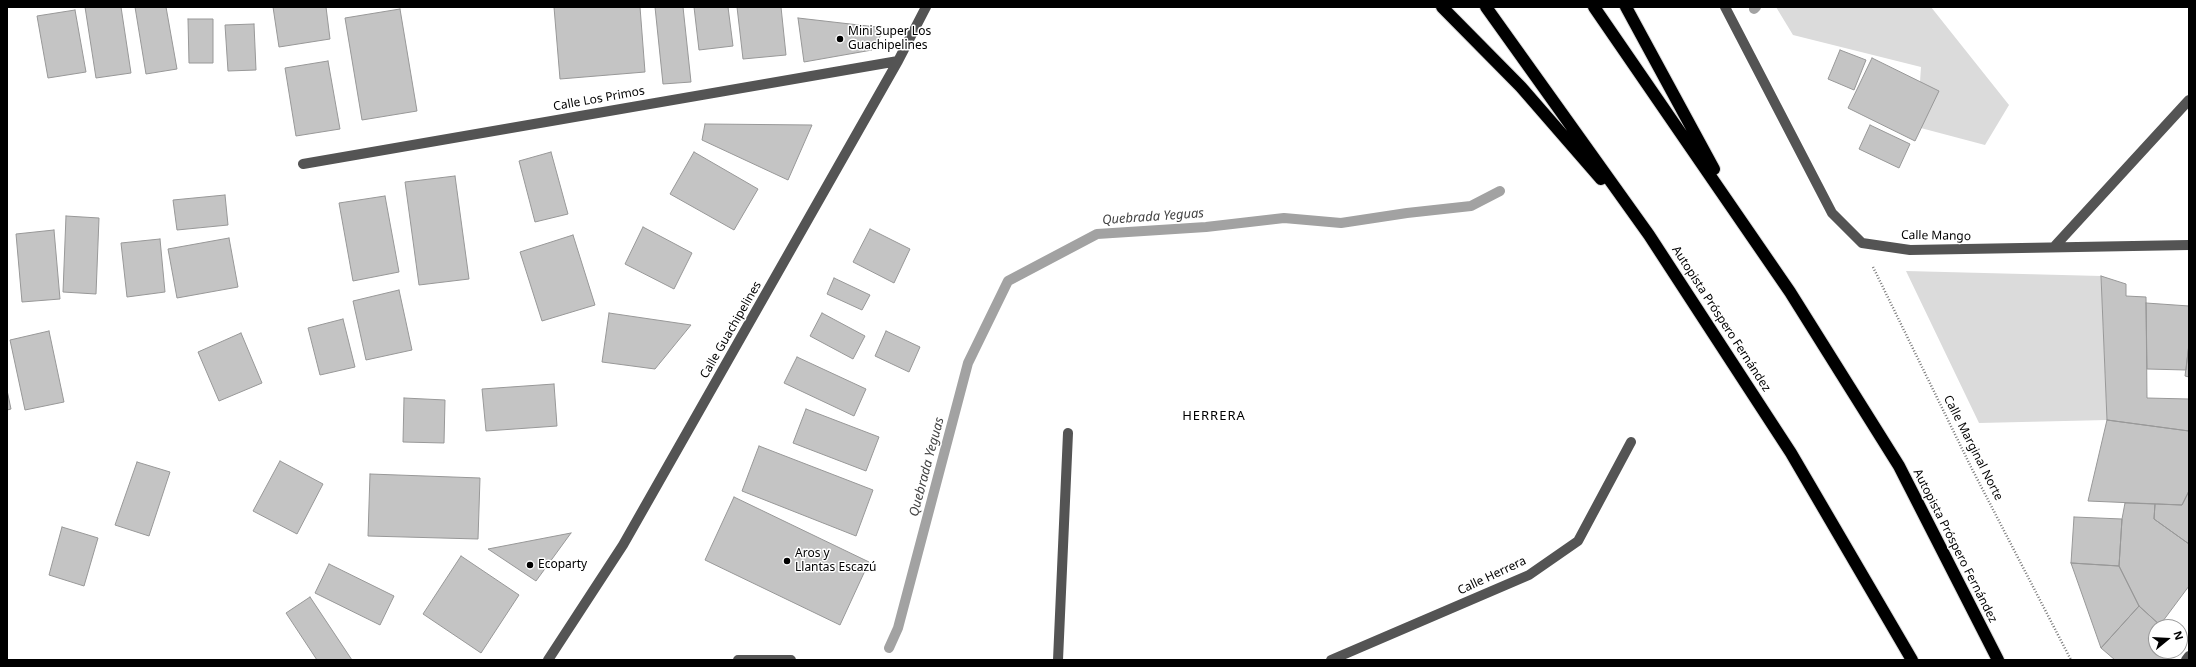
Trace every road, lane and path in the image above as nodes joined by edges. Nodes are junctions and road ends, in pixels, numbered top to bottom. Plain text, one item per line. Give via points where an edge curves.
1 (926, 7) edge
2 (1442, 7) edge
3 (1486, 7) edge
4 (1594, 7) edge
5 (1626, 7) edge
6 (1725, 7) edge
7 (898, 61) junction
8 (2189, 100) edge
9 (303, 164) dead end
10 (1746, 228) junction
11 (1649, 235) junction
12 (1862, 243) junction
13 (2189, 245) edge
14 (2054, 247) junction
15 (1068, 433) dead end
16 (1631, 442) dead end
17 (2189, 656) edge
18 (548, 660) edge
19 (738, 660) edge
20 (791, 660) edge
21 (1058, 660) edge
22 (1331, 660) edge
23 (1912, 660) edge
24 (1998, 660) edge
25 (2071, 660) edge
26 (2186, 660) edge

1 - 7 street, Calle Guachipelines
2 - 11 highway via 1521,87
3 - 11 highway, Autopista Próspero Fernández
4 - 10 highway, Autopista Próspero Fernández
5 - 10 highway
6 - 12 street via 1832,213
7 - 9 street, Calle Los Primos
7 - 18 street, Calle Guachipelines via 623,545
8 - 14 street
10 - 24 highway, Autopista Próspero Fernández via 1790,292 1899,466
11 - 23 highway, Autopista Próspero Fernández via 1791,453
12 - 14 street, Calle Mango via 1910,250
12 - 25 path, Calle Marginal Norte via 1971,467
13 - 14 street, Calle Mango
15 - 21 street
16 - 22 street, Calle Herrera via 1578,541 1529,575
17 - 26 street
19 - 20 street

